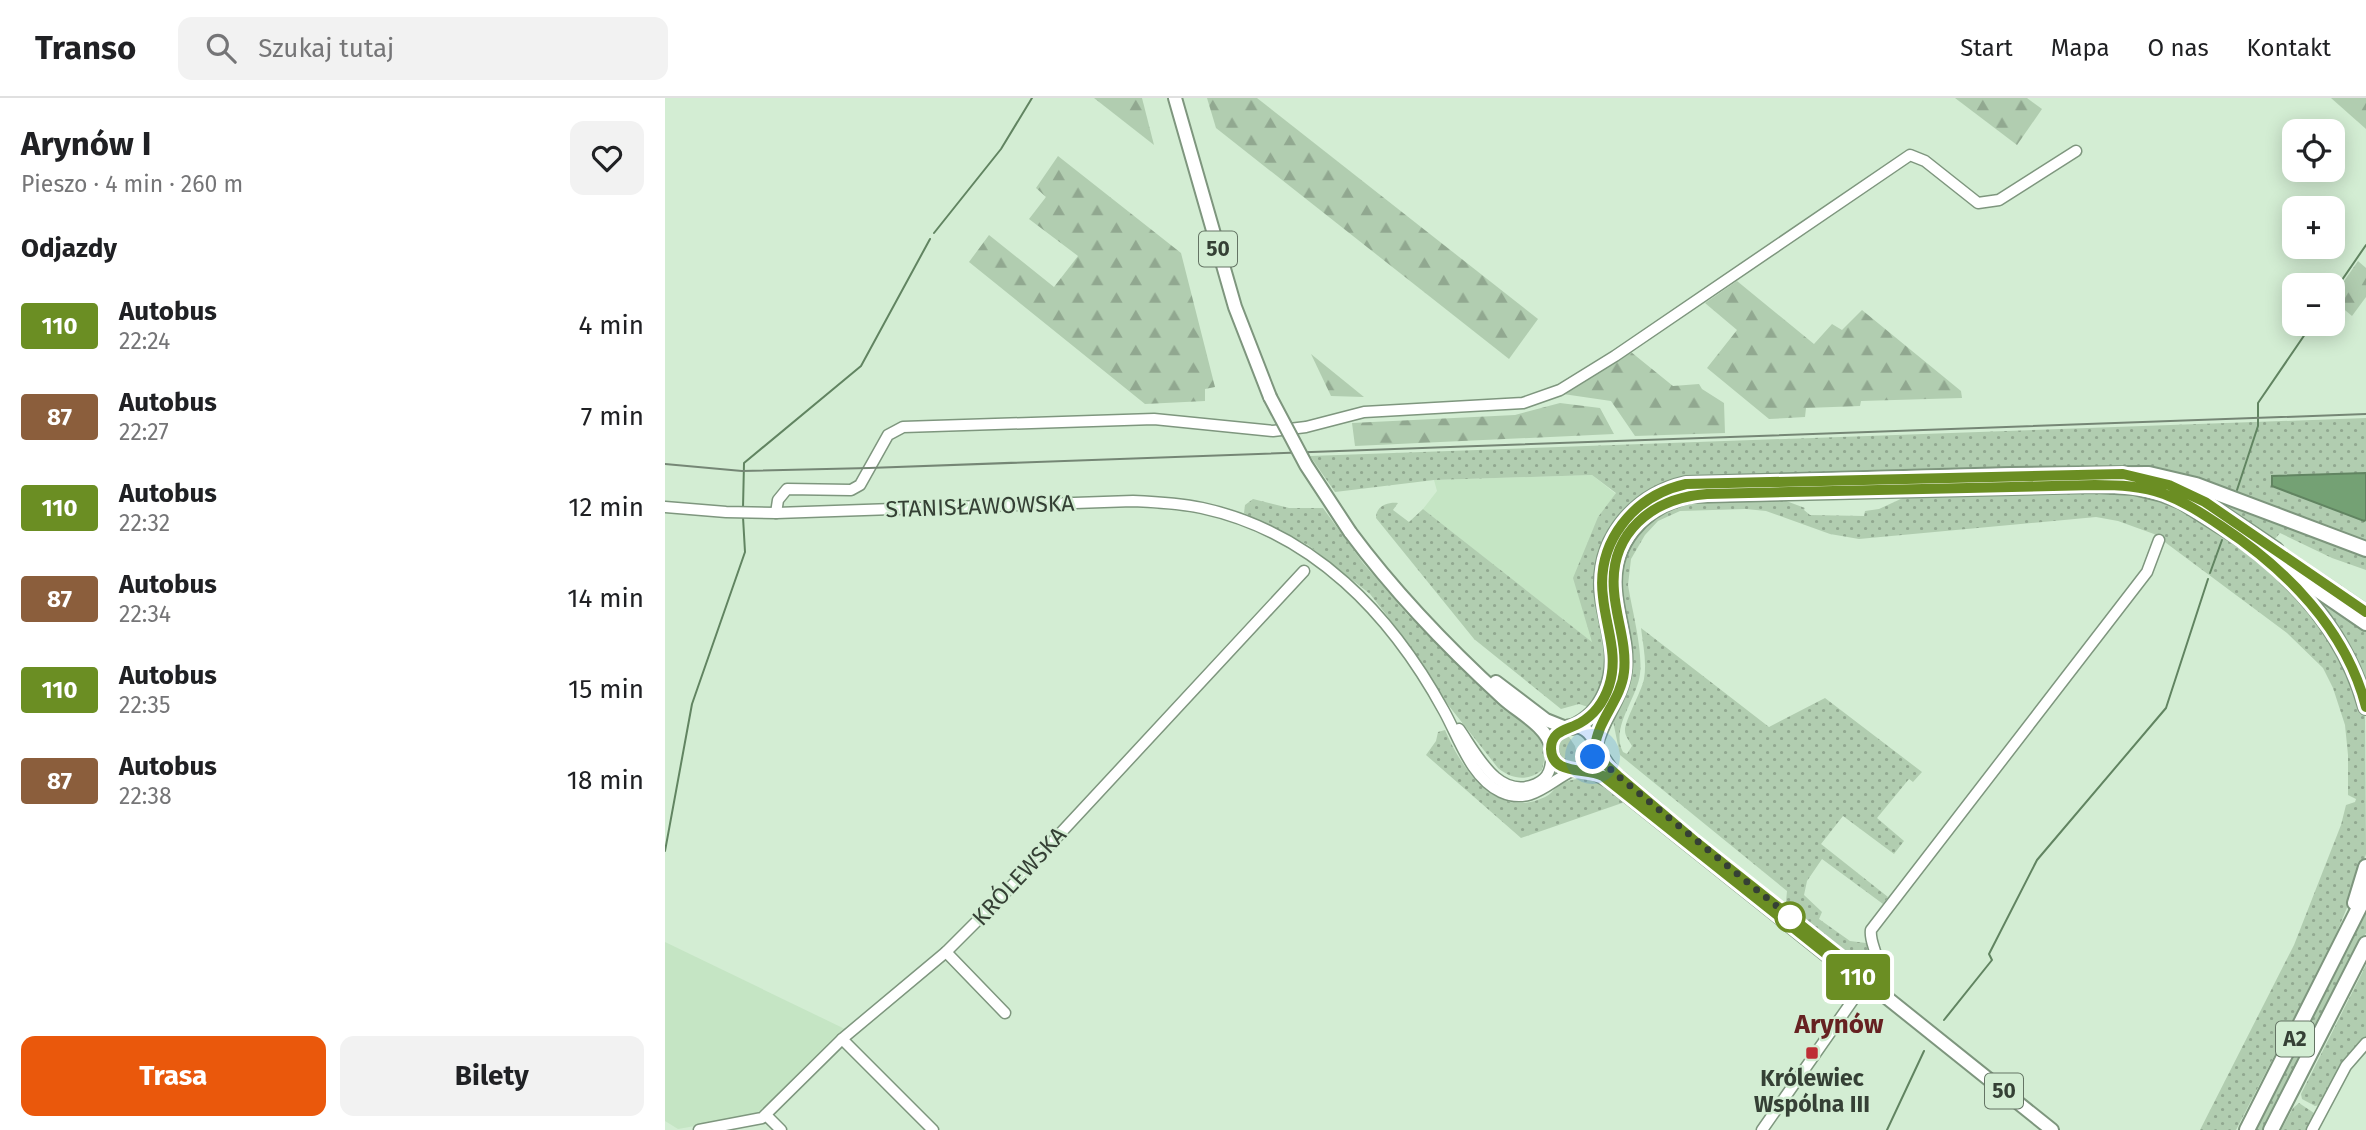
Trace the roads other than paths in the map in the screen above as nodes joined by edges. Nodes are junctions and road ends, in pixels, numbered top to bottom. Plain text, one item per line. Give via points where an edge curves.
1 (1175, 98) edge
2 (2076, 151) dead end
3 (2123, 474) junction
4 (665, 507) edge
5 (776, 513) junction
6 (2236, 536) junction
7 (2159, 540) dead end
8 (2366, 550) edge
9 (1304, 571) dead end
10 (1404, 600) junction
11 (2366, 612) edge
12 (2366, 623) edge
13 (2366, 707) edge
14 (1443, 709) junction
15 (1569, 727) junction
16 (1595, 746) junction
17 (1552, 750) junction
18 (1575, 770) junction
19 (2366, 867) edge
20 (2366, 894) edge
21 (2366, 944) edge
22 (2341, 947) junction
23 (2366, 951) edge
24 (946, 952) junction
25 (2356, 965) junction
26 (1866, 981) junction
27 (1005, 1013) dead end
28 (842, 1039) junction
29 (2366, 1043) edge
30 (766, 1115) junction
31 (699, 1130) edge
32 (781, 1130) edge
33 (933, 1130) edge
34 (1762, 1130) edge
35 (2052, 1130) edge
36 (2247, 1130) edge
37 (2271, 1130) edge
38 (2312, 1130) edge

1 - 10 main road, 50, bridge via 1235,307 1270,397 1306,465 1350,532
2 - 5 street via 1999,200 1978,203 1910,155 1615,356 1560,390 1523,403 1364,412 1273,430 1154,419 903,427 888,435 860,485 851,490 787,489 778,500
3 - 8 highway via 2157,475 2196,485
3 - 11 highway via 2169,485 2205,502
3 - 15 highway via 1696,482 1660,492 1629,514 1607,551 1602,588 1612,671 1600,705
4 - 5 street, STANISŁAWOWSKA
5 - 14 street, STANISŁAWOWSKA via 1143,502 1223,514 1289,541 1331,569 1369,604
6 - 12 highway
6 - 13 highway via 2292,582 2326,622
6 - 16 highway via 2181,501 2120,485 1679,497 1637,523 1622,544 1614,584 1625,650 1624,674
7 - 26 street via 2147,572 1871,930 1878,962
9 - 24 street, KRÓLEWSKA
10 - 15 main road, 50 via 1506,690 1546,720
10 - 17 main road, 50 via 1443,643 1537,725
14 - 17 street via 1488,771 1506,785 1524,787 1543,780 1550,770
14 - 18 street via 1475,768 1500,792 1533,794
15 - 16 main road, 50 via 1587,731
15 - 17 main road via 1558,733
16 - 18 main road via 1590,762
16 - 26 main road, 50 via 1618,776
17 - 18 main road, 50 via 1562,767
18 - 26 main road, 50 via 1603,776
19 - 22 highway
20 - 22 highway, A2
21 - 25 highway, A2
22 - 36 highway, A2
23 - 25 highway
24 - 27 street
24 - 28 street, KRÓLEWSKA
25 - 37 highway, A2
26 - 34 street
26 - 35 main road, 50
28 - 30 street, KRÓLEWSKA
28 - 33 street
29 - 38 street via 2346,1066
30 - 31 street
30 - 32 street

